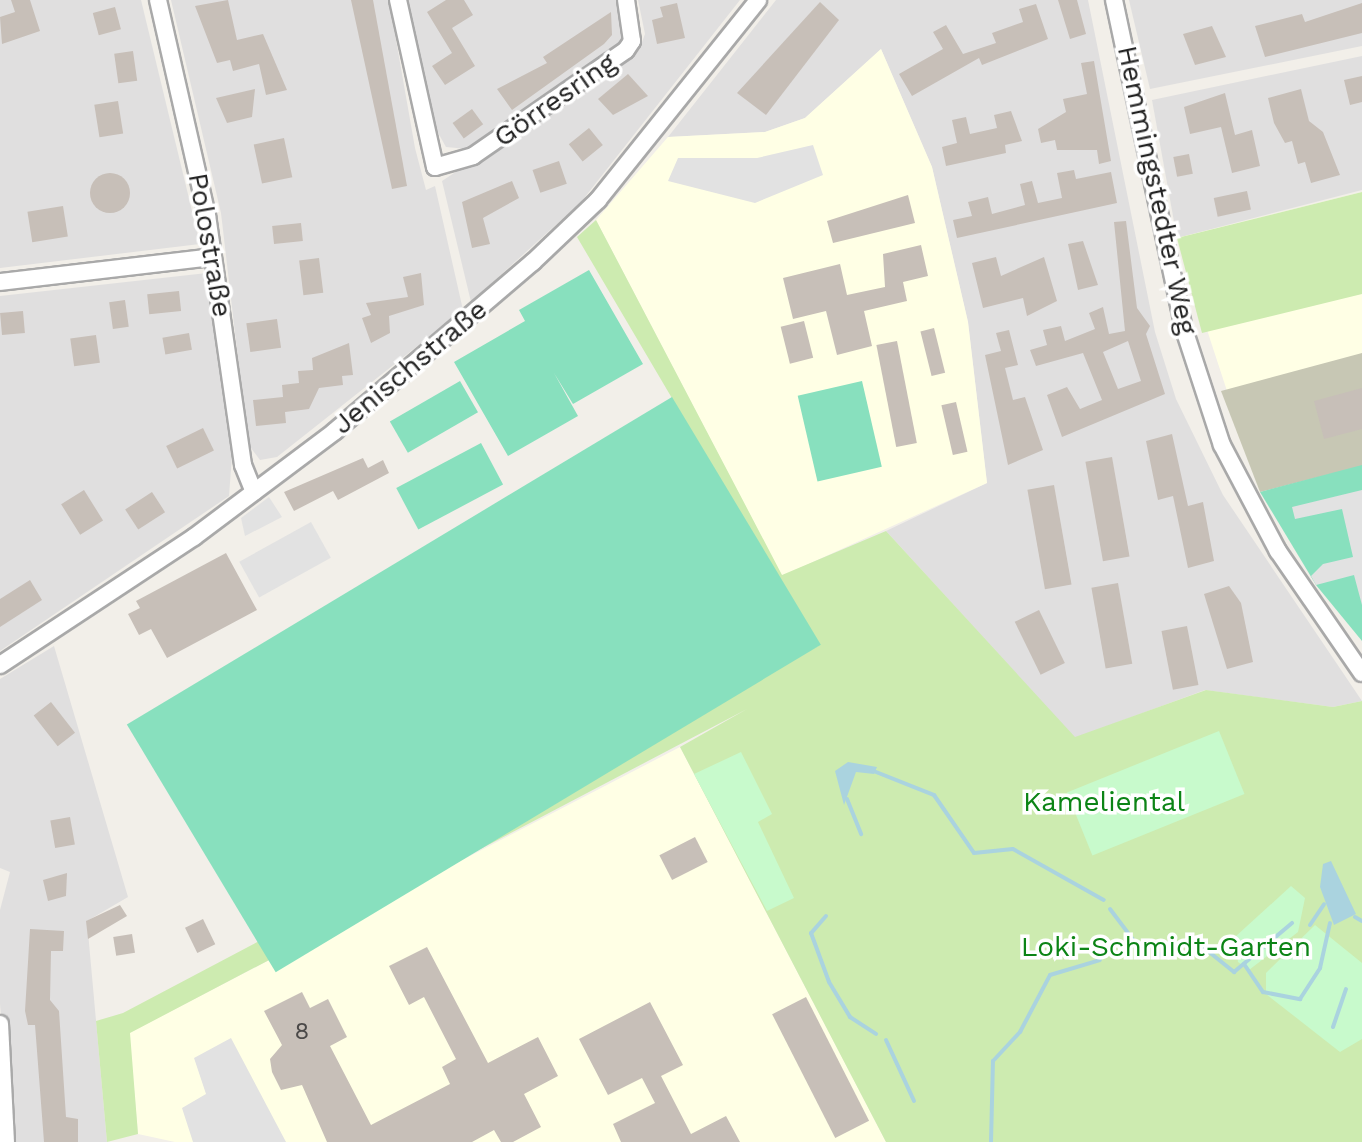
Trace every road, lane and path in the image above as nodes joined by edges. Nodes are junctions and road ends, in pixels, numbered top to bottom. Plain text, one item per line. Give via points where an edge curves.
1 (158, 0) edge
2 (398, 0) edge
3 (626, 0) edge
4 (758, 0) edge
5 (1114, 0) edge
6 (213, 257) junction
7 (0, 282) edge
8 (254, 492) junction
9 (0, 665) edge
10 (1362, 673) edge
11 (0, 1024) edge
12 (6, 1142) edge

1 - 6 street, Polostraße
2 - 3 street, Görresring via 435,167 473,156 626,50 632,41
4 - 8 street, Jenischstraße via 598,200 381,395
5 - 10 street, Hemmingstedter Weg via 1183,326 1222,445 1278,551
6 - 7 street
6 - 8 street, Polostraße via 243,465
8 - 9 street, Jenischstraße
11 - 12 street

